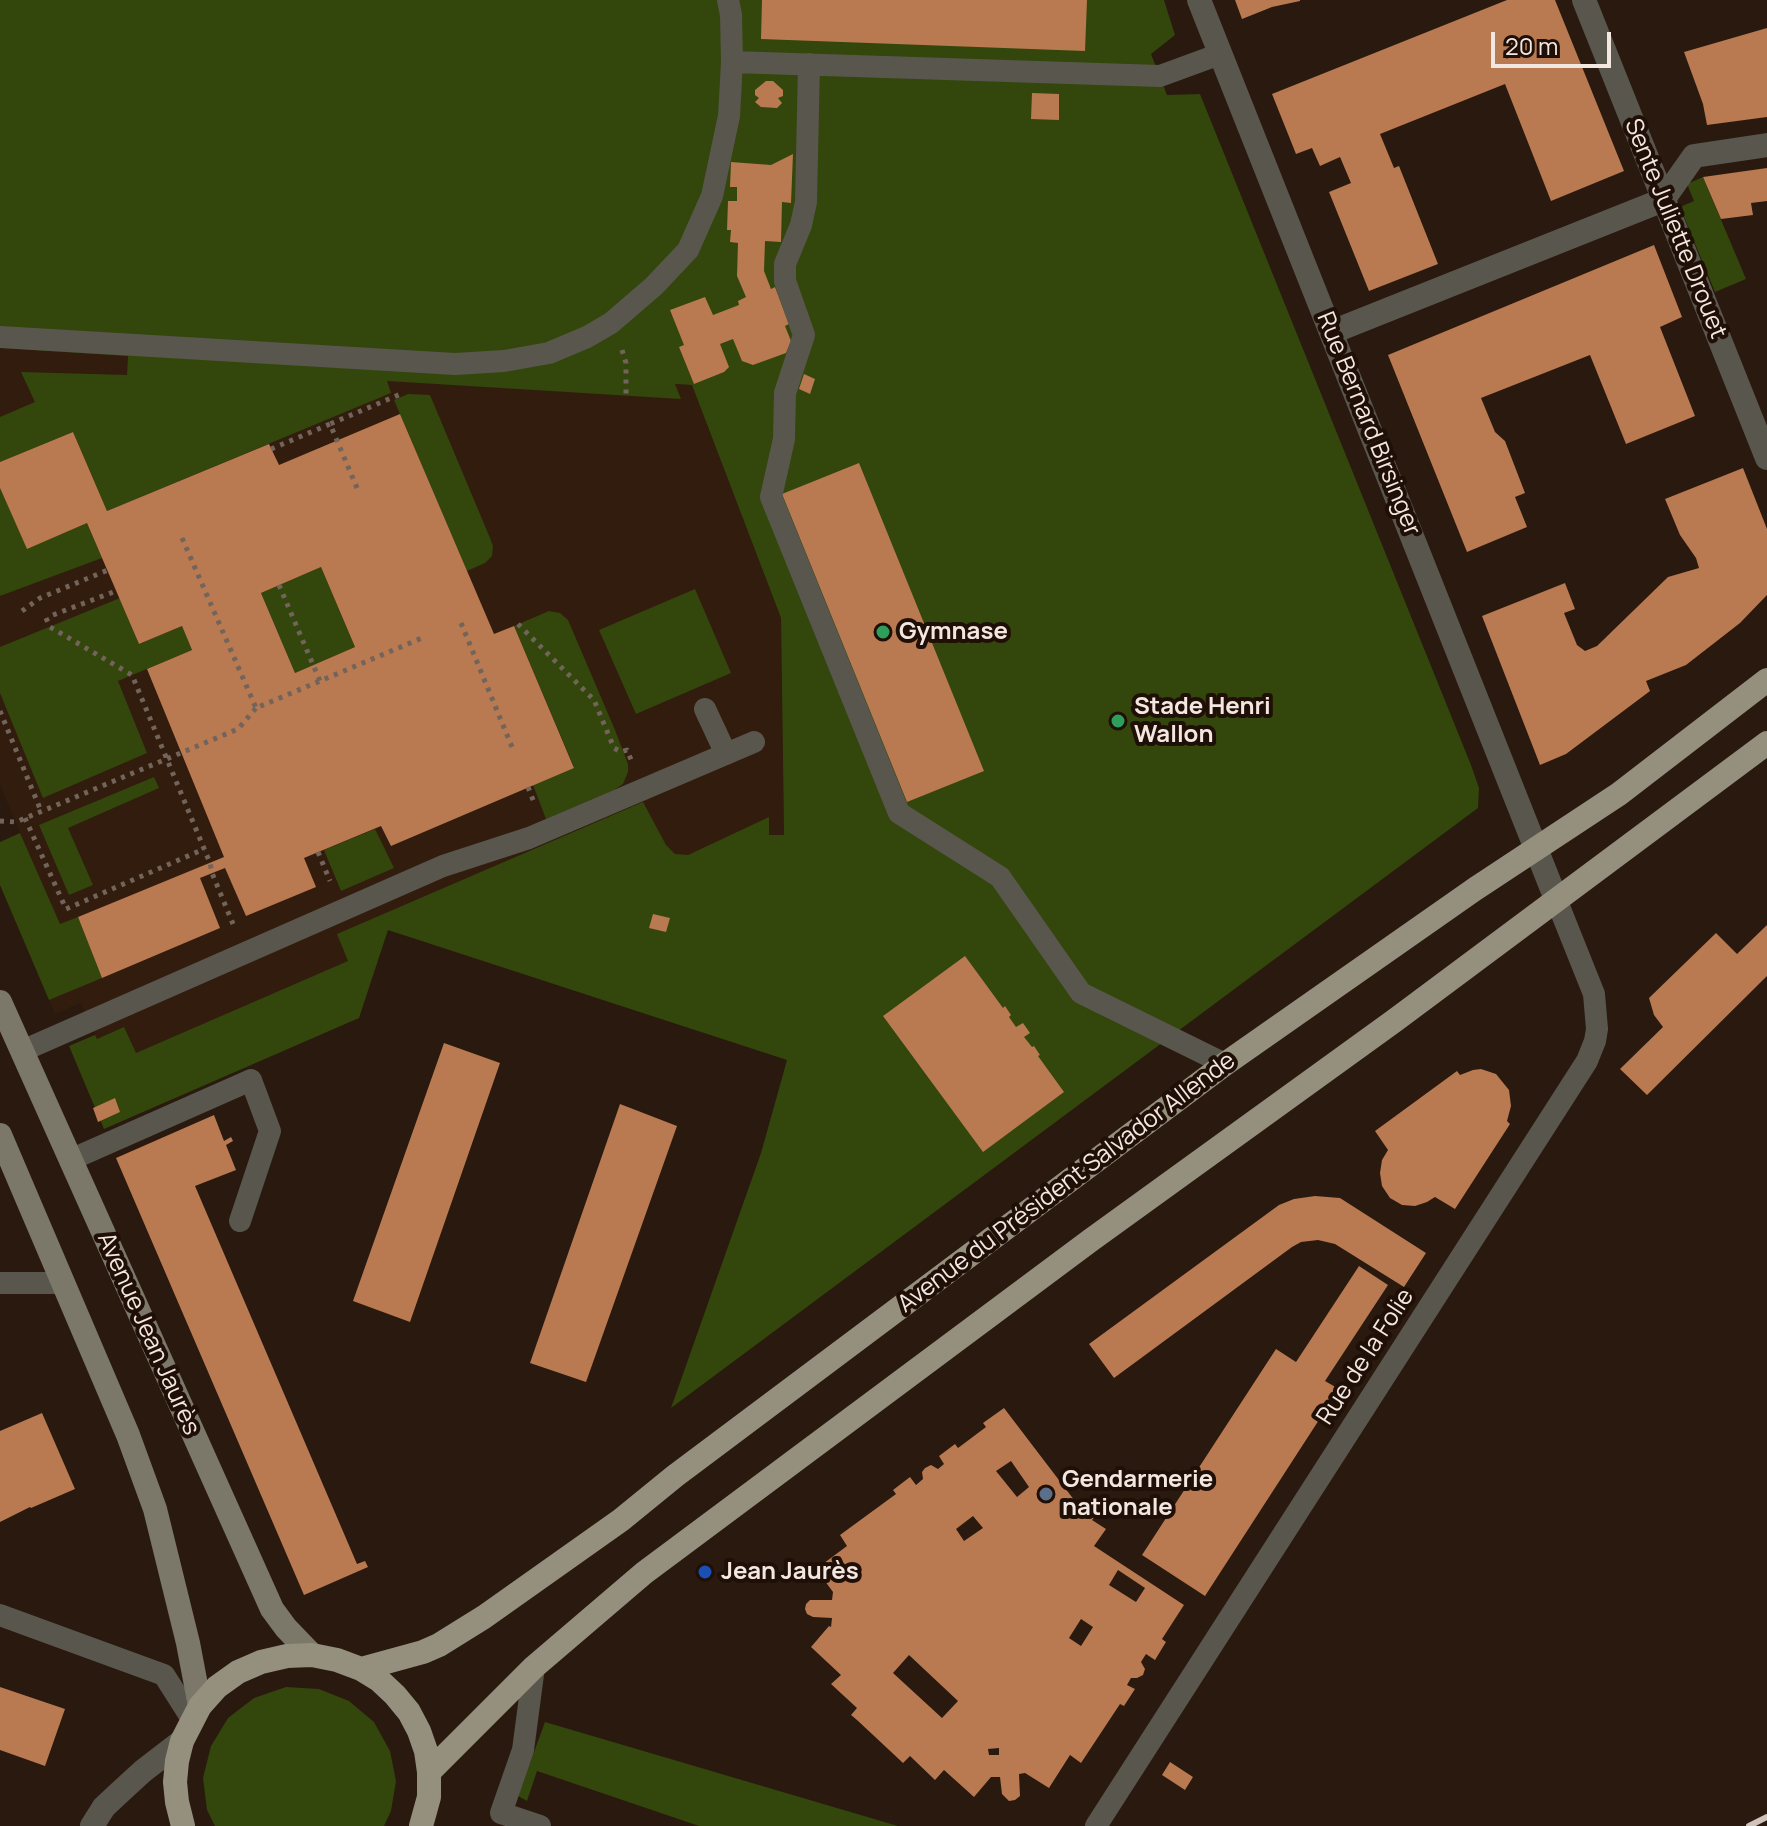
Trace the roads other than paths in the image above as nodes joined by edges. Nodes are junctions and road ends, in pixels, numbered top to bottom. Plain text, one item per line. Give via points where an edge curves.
1 (728, 0) edge
2 (1199, 0) edge
3 (1584, 0) edge
4 (1220, 54) junction
5 (732, 62) junction
6 (809, 64) junction
7 (1767, 145) edge
8 (1663, 200) junction
9 (1332, 332) junction
10 (0, 337) edge
11 (1767, 458) edge
12 (1767, 680) edge
13 (705, 709) dead end
14 (754, 742) dead end
15 (1767, 743) edge
16 (726, 754) junction
17 (1537, 847) junction
18 (1556, 899) junction
19 (0, 1002) edge
20 (22, 1051) junction
21 (1225, 1064) junction
22 (0, 1135) edge
23 (70, 1160) junction
24 (240, 1221) dead end
25 (0, 1283) edge
26 (64, 1283) junction
27 (0, 1615) edge
28 (312, 1655) junction
29 (534, 1667) junction
30 (361, 1669) junction
31 (196, 1712) junction
32 (182, 1741) junction
33 (429, 1772) junction
34 (92, 1826) edge
35 (183, 1826) edge
36 (421, 1826) edge
37 (540, 1826) edge
38 (1096, 1826) edge

1 - 5 lane
2 - 4 street, Rue Bernard Birsinger
3 - 8 street, Sente Juliette Drouet
4 - 6 lane via 1160,76
4 - 9 street, Rue Bernard Birsinger
5 - 6 lane
5 - 10 lane via 729,116 712,196 688,250 611,323 549,353 455,364
6 - 21 lane via 806,202 785,264 785,281 804,335 785,393 784,439 771,497 899,813 1000,877 1081,993
7 - 8 street via 1694,156
8 - 9 street
8 - 11 street, Sente Juliette Drouet
9 - 17 street, Rue Bernard Birsinger
12 - 17 main road, Avenue du Président Salvador Allende via 1619,794
13 - 16 lane
14 - 16 lane
15 - 18 main road
16 - 20 lane via 529,838 443,866
17 - 18 street, Rue Bernard Birsinger
17 - 21 main road, Avenue du Président Salvador Allende
18 - 29 main road via 644,1573
18 - 38 lane, Rue de la Folie via 1594,994 1597,1029 1592,1051
19 - 20 main road, Avenue Jean Jaurès
20 - 23 main road, Avenue Jean Jaurès
21 - 30 main road, Avenue du Président Salvador Allende via 621,1520 484,1617 431,1649
22 - 26 main road
23 - 24 lane via 251,1080 270,1131
23 - 28 main road, Avenue Jean Jaurès via 272,1609
25 - 26 lane
26 - 31 main road via 155,1509 188,1643
27 - 31 lane via 164,1675
28 - 30 main road
28 - 31 main road via 287,1656 238,1672
29 - 33 main road
29 - 37 lane via 523,1750 501,1813
30 - 33 main road via 409,1712
31 - 32 main road
32 - 34 street via 111,1800
32 - 35 main road via 175,1782
33 - 36 main road

